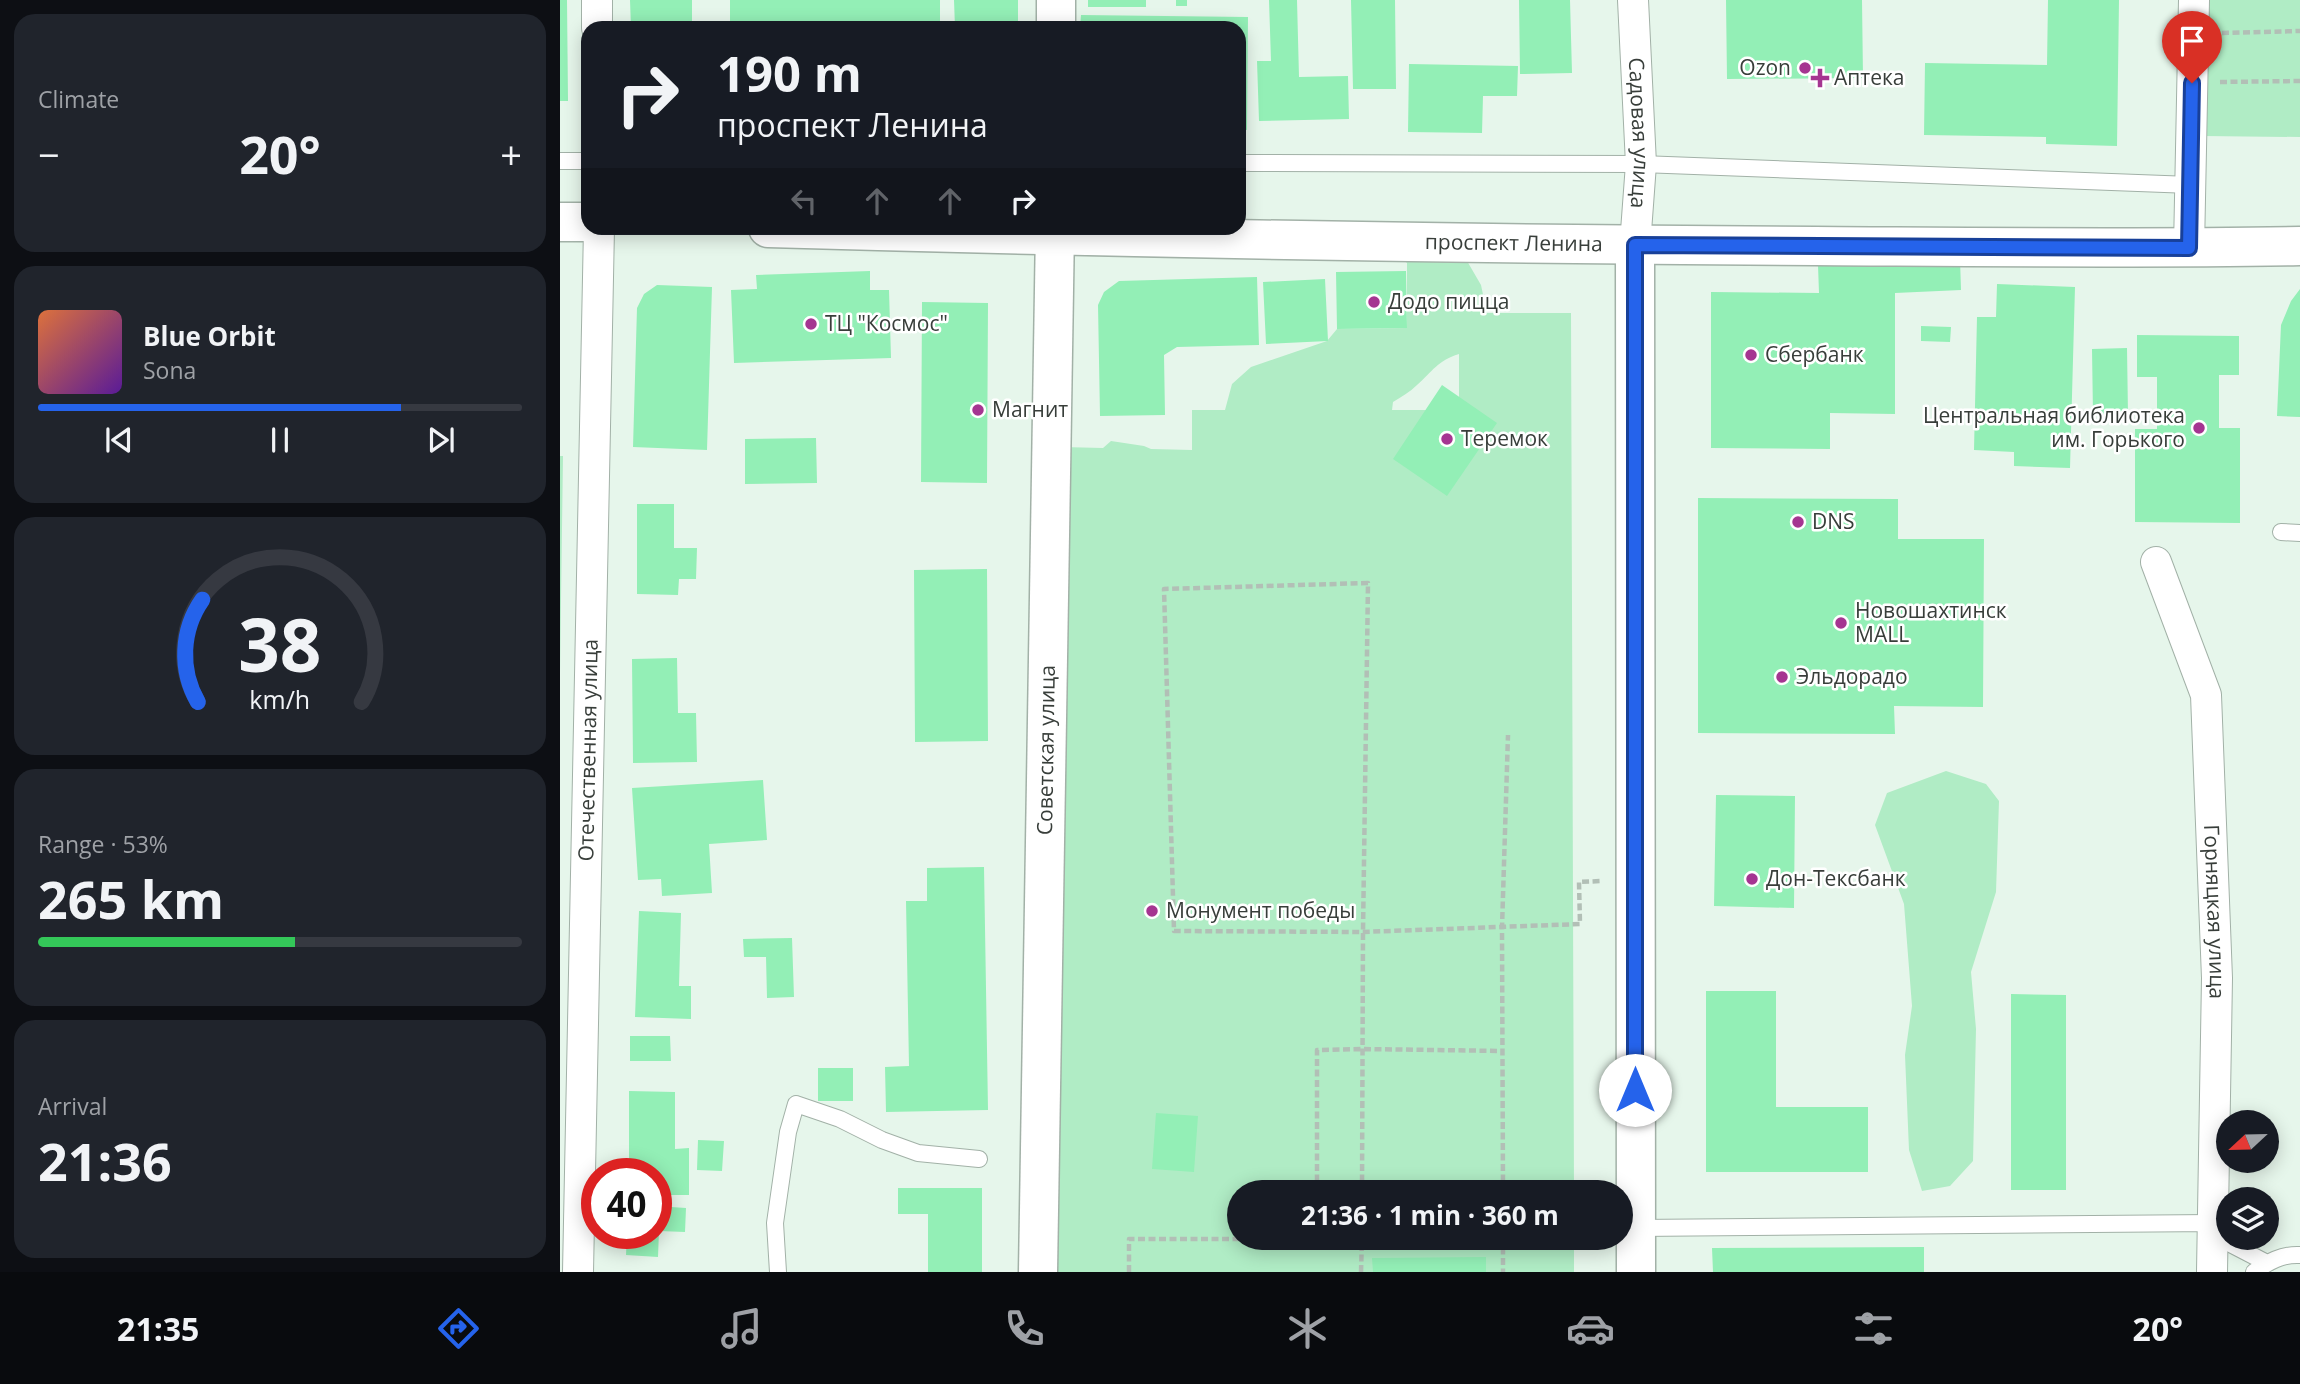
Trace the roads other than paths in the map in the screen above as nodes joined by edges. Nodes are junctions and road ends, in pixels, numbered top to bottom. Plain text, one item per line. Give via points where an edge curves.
1 (597, 0) edge
2 (1056, 0) edge
3 (1633, 0) edge
4 (2194, 0) edge
5 (597, 21) edge
6 (1056, 21) edge
7 (560, 161) edge
8 (581, 161) edge
9 (1246, 163) edge
10 (1641, 164) junction
11 (2191, 185) junction
12 (560, 222) edge
13 (581, 222) edge
14 (599, 235) edge
15 (1055, 235) edge
16 (1189, 235) edge
17 (1635, 245) junction
18 (2300, 246) edge
19 (2189, 248) junction
20 (2281, 532) dead end
21 (2300, 533) edge
22 (2156, 562) dead end
23 (979, 1158) dead end
24 (1636, 1227) junction
25 (2213, 1229) junction
26 (2300, 1255) edge
27 (2260, 1267) edge
28 (578, 1272) edge
29 (778, 1272) edge
30 (1038, 1272) edge
31 (1636, 1272) edge
32 (2212, 1272) edge

1 - 5 street
2 - 6 street
3 - 10 street, Садовая улица
4 - 11 street
7 - 8 lane
9 - 10 lane
10 - 11 lane
10 - 17 street, Садовая улица
11 - 19 street
12 - 13 street
14 - 28 street, Отечественная улица
15 - 30 street, Советская улица
16 - 17 street, проспект Ленина
17 - 19 street, проспект Ленина
17 - 24 street, Садовая улица
18 - 19 street, проспект Ленина
20 - 21 lane
22 - 25 street, Горняцкая улица via 2206,695 2217,978
23 - 29 lane via 918,1153 796,1104 775,1223
24 - 25 lane
24 - 31 street, Садовая улица
25 - 27 lane
25 - 32 street, Горняцкая улица
26 - 27 lane via 2290,1254

